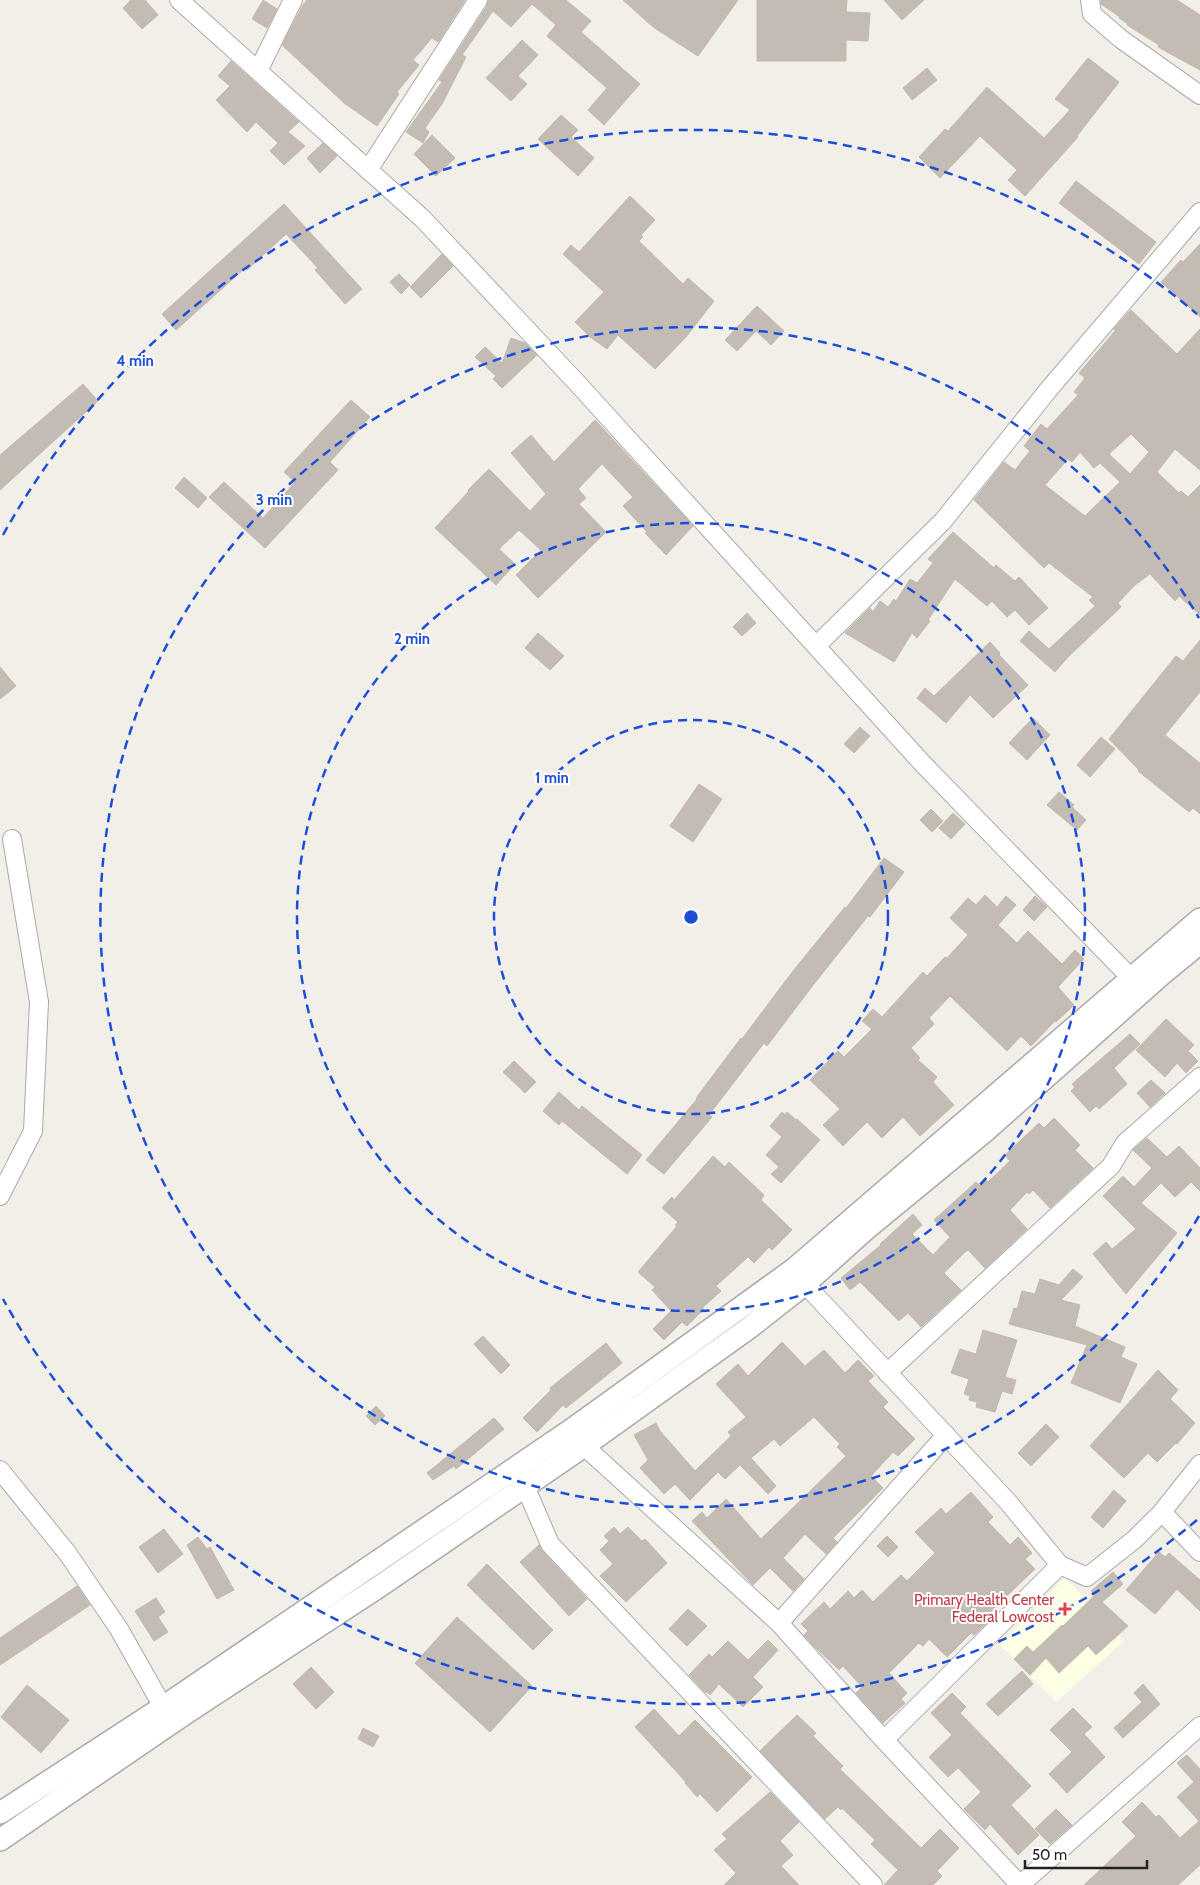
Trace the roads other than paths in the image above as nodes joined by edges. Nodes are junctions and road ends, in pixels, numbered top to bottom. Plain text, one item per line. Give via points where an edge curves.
1 (179, 0) edge
2 (293, 0) edge
3 (478, 0) edge
4 (1090, 0) edge
5 (258, 71) junction
6 (1200, 95) edge
7 (368, 170) junction
8 (1200, 212) edge
9 (816, 646) junction
10 (12, 839) dead end
11 (1200, 919) edge
12 (1200, 943) edge
13 (1131, 978) junction
14 (1200, 1077) edge
15 (0, 1196) edge
16 (805, 1284) junction
17 (887, 1372) junction
18 (946, 1435) junction
19 (584, 1446) junction
20 (1200, 1464) edge
21 (0, 1470) edge
22 (524, 1486) junction
23 (1162, 1512) junction
24 (1200, 1552) edge
25 (1060, 1565) junction
26 (779, 1623) junction
27 (163, 1707) junction
28 (1200, 1726) edge
29 (884, 1740) junction
30 (0, 1812) edge
31 (0, 1840) edge
32 (872, 1885) edge
33 (1020, 1885) edge

1 - 5 street
2 - 5 street
3 - 7 street
4 - 6 street via 1092,14
5 - 7 street
7 - 9 street via 423,219
8 - 9 street via 1050,389 943,522
9 - 13 street via 923,764
10 - 15 street via 39,1002 32,1131
11 - 13 street
12 - 16 street
13 - 27 street via 794,1269 571,1430
14 - 17 street via 1125,1143 1111,1166
16 - 17 street
16 - 19 street
17 - 18 street
18 - 25 street
18 - 26 street
19 - 22 street
19 - 26 street
20 - 23 street
21 - 27 street via 68,1554 119,1629
22 - 31 street
22 - 32 street via 550,1544
23 - 24 street
23 - 25 street via 1135,1539 1087,1577
25 - 29 street
26 - 29 street
27 - 30 street
28 - 33 street
29 - 33 street

